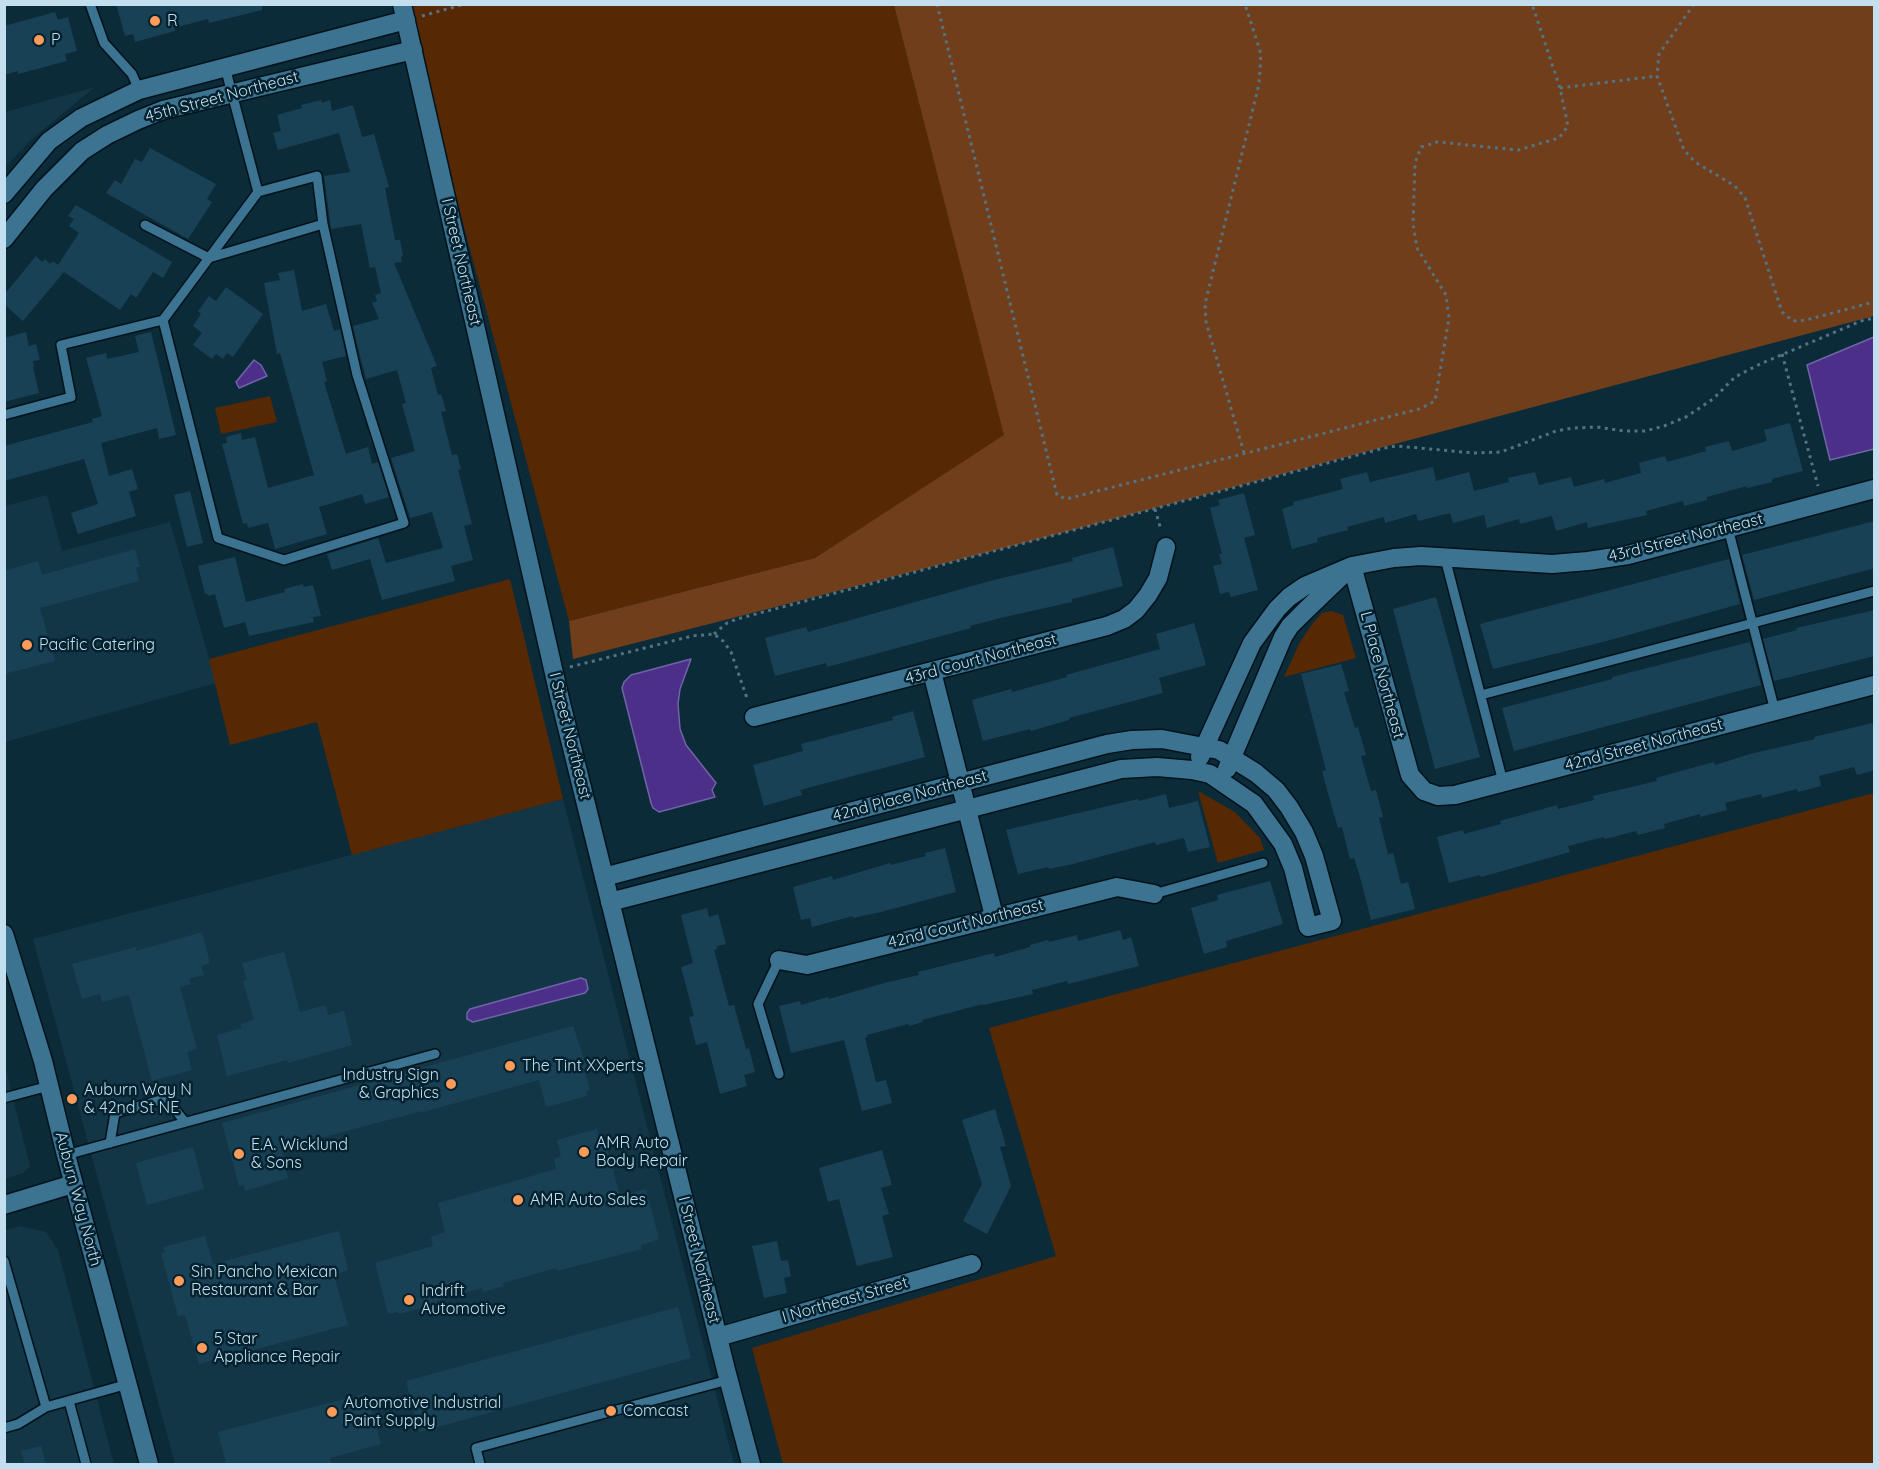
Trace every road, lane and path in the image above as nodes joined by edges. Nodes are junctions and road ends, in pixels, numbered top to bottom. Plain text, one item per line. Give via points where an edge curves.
1 (90, 4) edge
2 (465, 4) edge
3 (937, 4) edge
4 (1245, 4) edge
5 (1532, 4) edge
6 (1694, 4) edge
7 (404, 12) edge
8 (413, 50) junction
9 (225, 67) junction
10 (1658, 76) junction
11 (1560, 88) junction
12 (139, 90) junction
13 (232, 93) junction
14 (258, 192) junction
15 (4, 194) edge
16 (323, 224) junction
17 (145, 225) dead end
18 (4, 239) edge
19 (209, 258) junction
20 (1875, 302) edge
21 (1875, 318) edge
22 (163, 320) junction
23 (1782, 354) junction
24 (4, 415) edge
25 (1244, 454) junction
26 (1875, 489) edge
27 (1822, 503) junction
28 (1155, 508) junction
29 (1728, 528) junction
30 (1166, 547) joint
31 (1444, 558) junction
32 (1352, 566) junction
33 (1875, 591) edge
34 (1752, 623) junction
35 (714, 634) junction
36 (554, 671) junction
37 (932, 672) junction
38 (1875, 685) edge
39 (1480, 695) junction
40 (1775, 711) junction
41 (754, 717) joint
42 (1219, 752) junction
43 (1208, 776) junction
44 (960, 782) junction
45 (1503, 782) junction
46 (1415, 783) joint
47 (967, 809) junction
48 (1263, 863) dead end
49 (604, 877) junction
50 (1154, 894) joint
51 (610, 902) junction
52 (994, 916) junction
53 (4, 934) edge
54 (779, 960) joint
55 (10, 976) edge
56 (435, 1054) dead end
57 (779, 1074) dead end
58 (49, 1086) junction
59 (4, 1098) edge
60 (185, 1122) junction
61 (110, 1143) junction
62 (66, 1155) junction
63 (74, 1184) junction
64 (4, 1205) edge
65 (4, 1261) edge
66 (972, 1264) dead end
67 (718, 1337) junction
68 (728, 1380) junction
69 (128, 1384) junction
70 (69, 1401) junction
71 (46, 1407) junction
72 (4, 1428) edge
73 (86, 1464) edge
74 (149, 1464) edge
75 (480, 1464) edge
76 (751, 1464) edge

1 - 12 lane via 104,44 132,74
2 - 7 path
3 - 25 path via 1057,495 1066,499
4 - 25 path via 1262,54 1259,84 1205,304 1206,322
5 - 11 path
6 - 10 path via 1659,54
7 - 8 street, I Street Northeast
7 - 9 street, 45th Street Northeast
8 - 13 street, 45th Street Northeast
8 - 36 street, I Street Northeast
9 - 12 street, 45th Street Northeast
9 - 13 lane
10 - 11 path
10 - 20 path via 1684,150 1695,162 1735,186 1745,198 1782,312 1793,321 1806,320
11 - 25 path via 1568,126 1559,138 1518,150 1437,142 1421,147 1414,163 1413,225 1417,248 1446,295 1449,318 1435,401 1419,409
12 - 15 street, 45th Street Northeast via 81,118 49,141
13 - 14 lane
13 - 18 street, 45th Street Northeast via 163,110 82,151 44,189
14 - 16 lane via 318,176
14 - 19 lane
16 - 19 lane
16 - 22 lane via 357,375 404,523 284,561 218,538
17 - 19 lane
19 - 22 lane
21 - 23 path
22 - 24 lane via 61,345 71,397
23 - 27 path
23 - 28 path via 1735,377 1713,399 1664,426 1624,431 1574,428 1501,452 1384,448
26 - 27 street, 43rd Street Northeast
27 - 29 street, 43rd Street Northeast
28 - 30 path
28 - 35 path via 737,619
29 - 31 street, 43rd Street Northeast via 1628,555 1588,561 1552,564
29 - 34 lane
30 - 37 street, 43rd Court Northeast via 1158,578 1136,610 1124,619
31 - 32 street, 43rd Street Northeast via 1394,558
31 - 39 lane
32 - 42 street, 43rd Street Northeast via 1305,610 1283,637
32 - 42 street, 43rd Street Northeast via 1289,597 1252,643
32 - 46 street, L Place Northeast
33 - 34 lane
34 - 39 lane
34 - 40 lane
35 - 36 path via 692,636
35 - 41 path via 731,652
36 - 49 street, I Street Northeast
37 - 41 street, 43rd Court Northeast
37 - 44 street
38 - 40 street, 42nd Street Northeast
39 - 45 lane
40 - 45 street, 42nd Street Northeast
42 - 43 street, 43rd Street Northeast
42 - 43 street, 43rd Street Northeast
42 - 43 street via 1256,773 1289,807 1314,856 1332,921 1308,927 1283,844 1254,804
42 - 44 street, 42nd Place Northeast via 1162,740 1132,740
43 - 47 street, 42nd Place Northeast via 1157,767 1121,769
44 - 47 street
44 - 49 street, 42nd Place Northeast
45 - 46 street, 42nd Street Northeast via 1438,796
47 - 51 street, 42nd Place Northeast
47 - 52 street
48 - 50 lane
49 - 51 street, I Street Northeast
50 - 52 street, 42nd Court Northeast via 1117,887
51 - 67 street, I Street Northeast
52 - 54 street, 42nd Court Northeast via 807,965
53 - 55 street, Auburn Way North
54 - 57 lane via 758,1004
55 - 58 street, Auburn Way North
56 - 60 lane
58 - 59 lane
58 - 62 street, Auburn Way North
60 - 61 lane
60 - 61 lane via 164,1099 115,1113
61 - 62 lane
62 - 63 street, Auburn Way North
63 - 64 street
63 - 69 street, Auburn Way North
65 - 71 lane
66 - 67 street, I Northeast Street
67 - 68 street, I Street Northeast
68 - 75 lane via 476,1448
68 - 76 street, I Street Northeast
69 - 70 lane
69 - 74 street, Auburn Way North
70 - 71 lane
70 - 73 lane
71 - 72 lane

